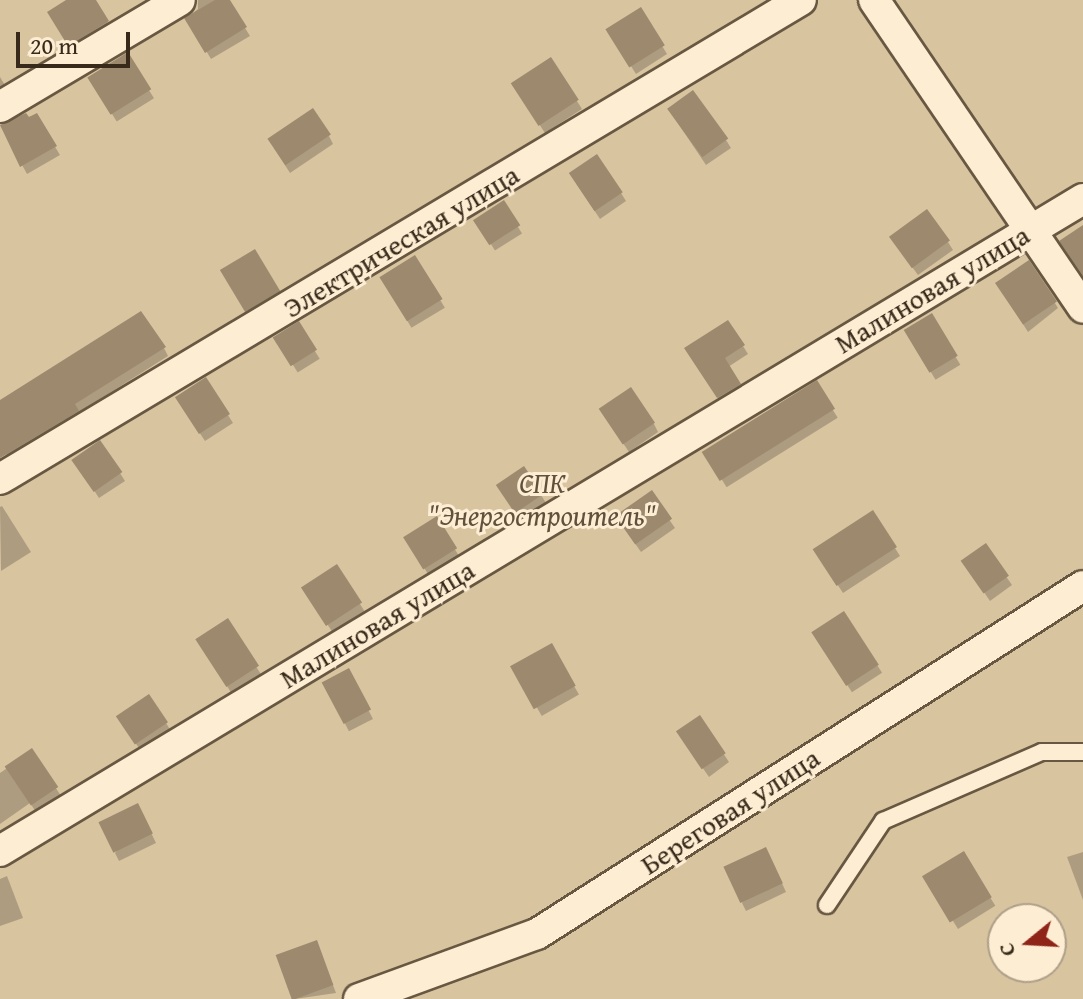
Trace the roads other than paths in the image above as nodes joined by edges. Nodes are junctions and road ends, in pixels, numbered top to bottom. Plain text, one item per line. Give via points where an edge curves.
1 (180, 0) edge
2 (801, 0) edge
3 (874, 0) edge
4 (0, 107) edge
5 (1083, 199) edge
6 (1031, 230) junction
7 (1083, 308) edge
8 (0, 479) edge
9 (1083, 586) edge
10 (1083, 752) edge
11 (0, 851) edge
12 (827, 905) dead end
13 (359, 999) edge

1 - 4 street
2 - 8 street, Электрическая улица
3 - 6 street
5 - 6 street, Малиновая улица
6 - 7 street
6 - 11 street, Малиновая улица
9 - 13 street, Береговая улица via 537,934
10 - 12 lane via 1042,752 883,821

